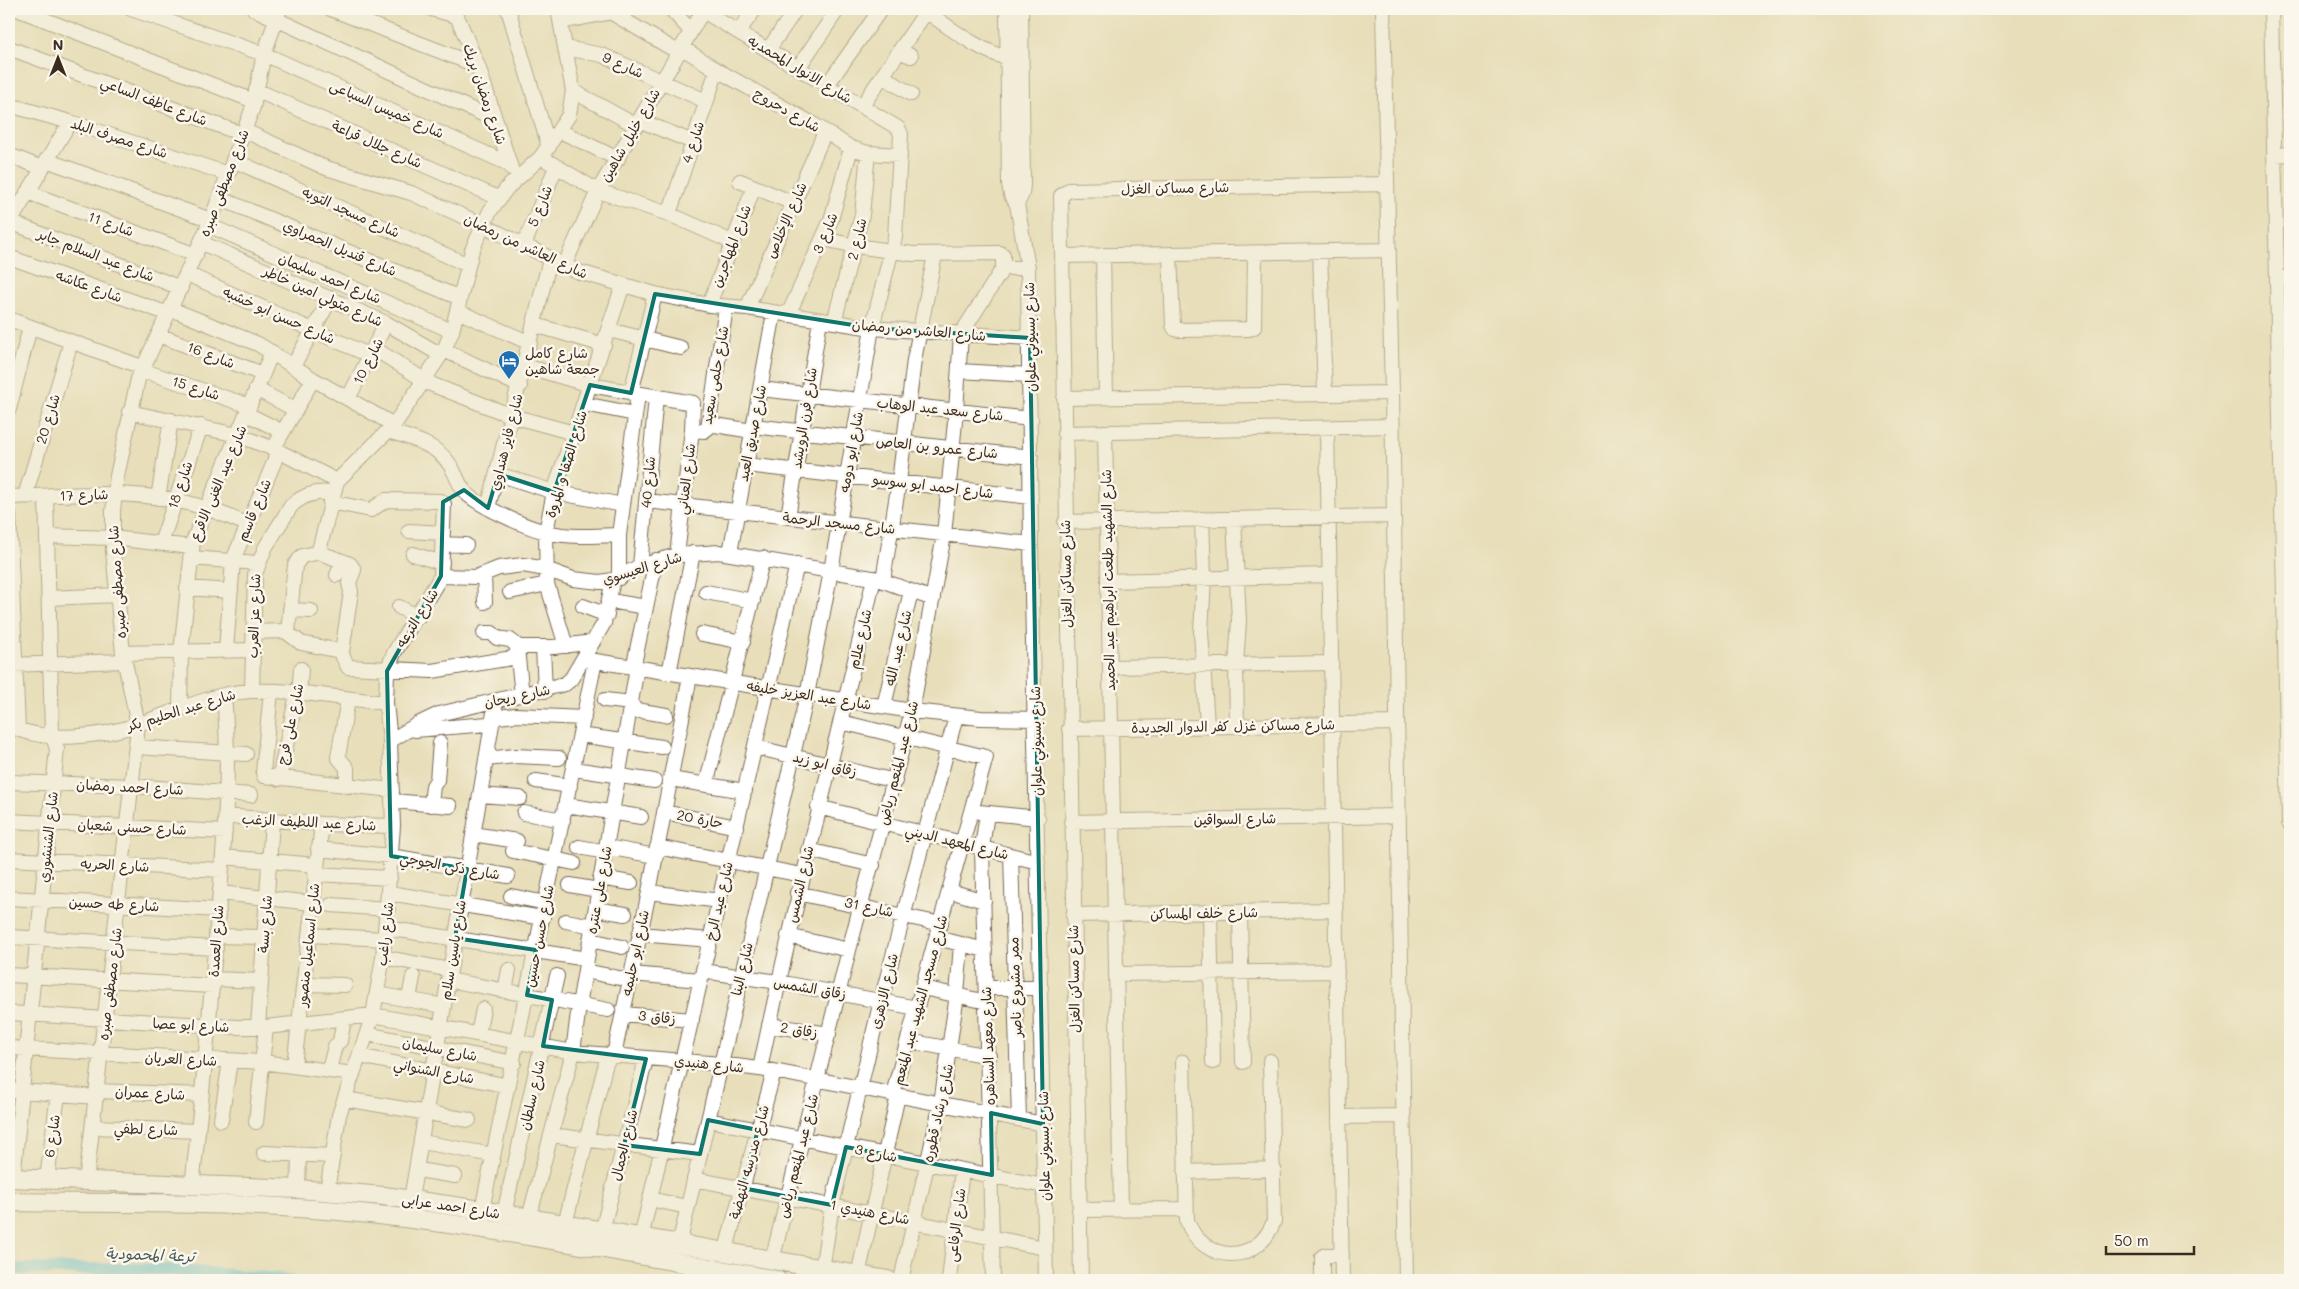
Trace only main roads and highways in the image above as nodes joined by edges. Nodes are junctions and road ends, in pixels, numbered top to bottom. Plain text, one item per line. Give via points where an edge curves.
1 (11, 1178) edge
2 (9, 1202) edge
3 (777, 1280) edge
4 (888, 1280) edge

1 - 4 main road, شارع احمد عرابى via 298,1189 411,1200
2 - 3 main road, شارع احمد عرابى via 281,1207 370,1214

